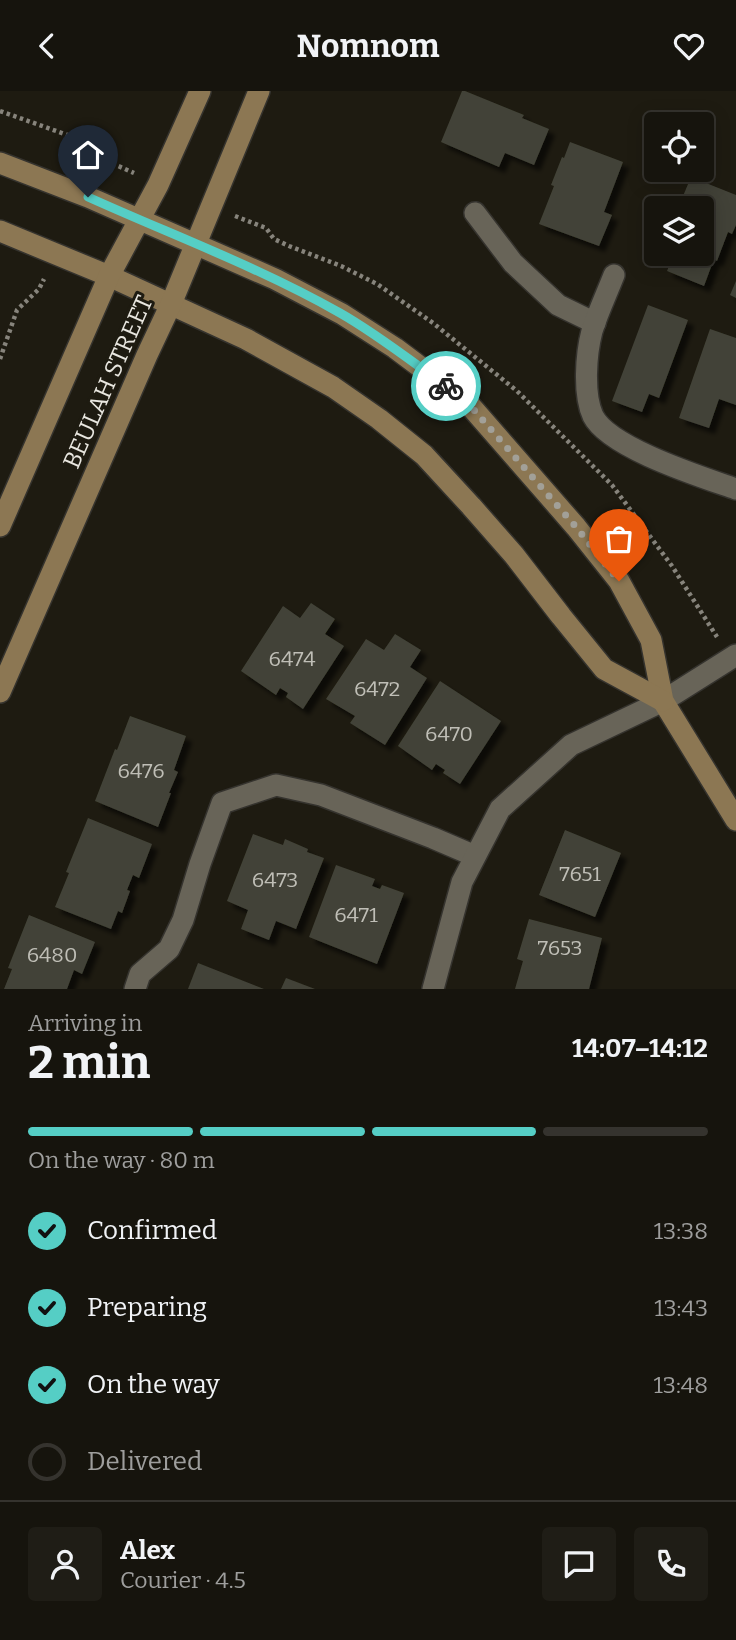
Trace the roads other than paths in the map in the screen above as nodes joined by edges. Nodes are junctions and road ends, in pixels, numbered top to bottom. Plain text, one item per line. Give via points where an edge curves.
1 (200, 91) edge
2 (259, 91) edge
3 (0, 163) edge
4 (475, 213) dead end
5 (139, 220) junction
6 (0, 231) edge
7 (196, 243) junction
8 (614, 275) dead end
9 (109, 276) junction
10 (171, 304) junction
11 (595, 323) junction
12 (736, 489) edge
13 (0, 526) edge
14 (736, 655) edge
15 (0, 692) edge
16 (663, 701) junction
17 (736, 820) edge
18 (475, 856) junction
19 (135, 989) edge
20 (433, 989) edge

1 - 5 street, BEULAH STREET
2 - 7 street, BEULAH STREET
3 - 5 street
4 - 11 street via 513,263 558,305
5 - 7 street
5 - 9 street, BEULAH STREET
6 - 9 street
7 - 10 street, BEULAH STREET
7 - 16 street via 342,314 467,402 619,581 651,640
8 - 11 street
9 - 10 street
9 - 13 street, BEULAH STREET
10 - 15 street, BEULAH STREET
10 - 16 street via 333,387 424,455 514,555 604,669
11 - 12 street via 586,394 594,418 609,434 646,455
14 - 16 street
16 - 17 street
16 - 18 street via 571,745 500,809
18 - 19 street via 321,795 276,785 222,803 169,949 140,974
18 - 20 street via 462,882

